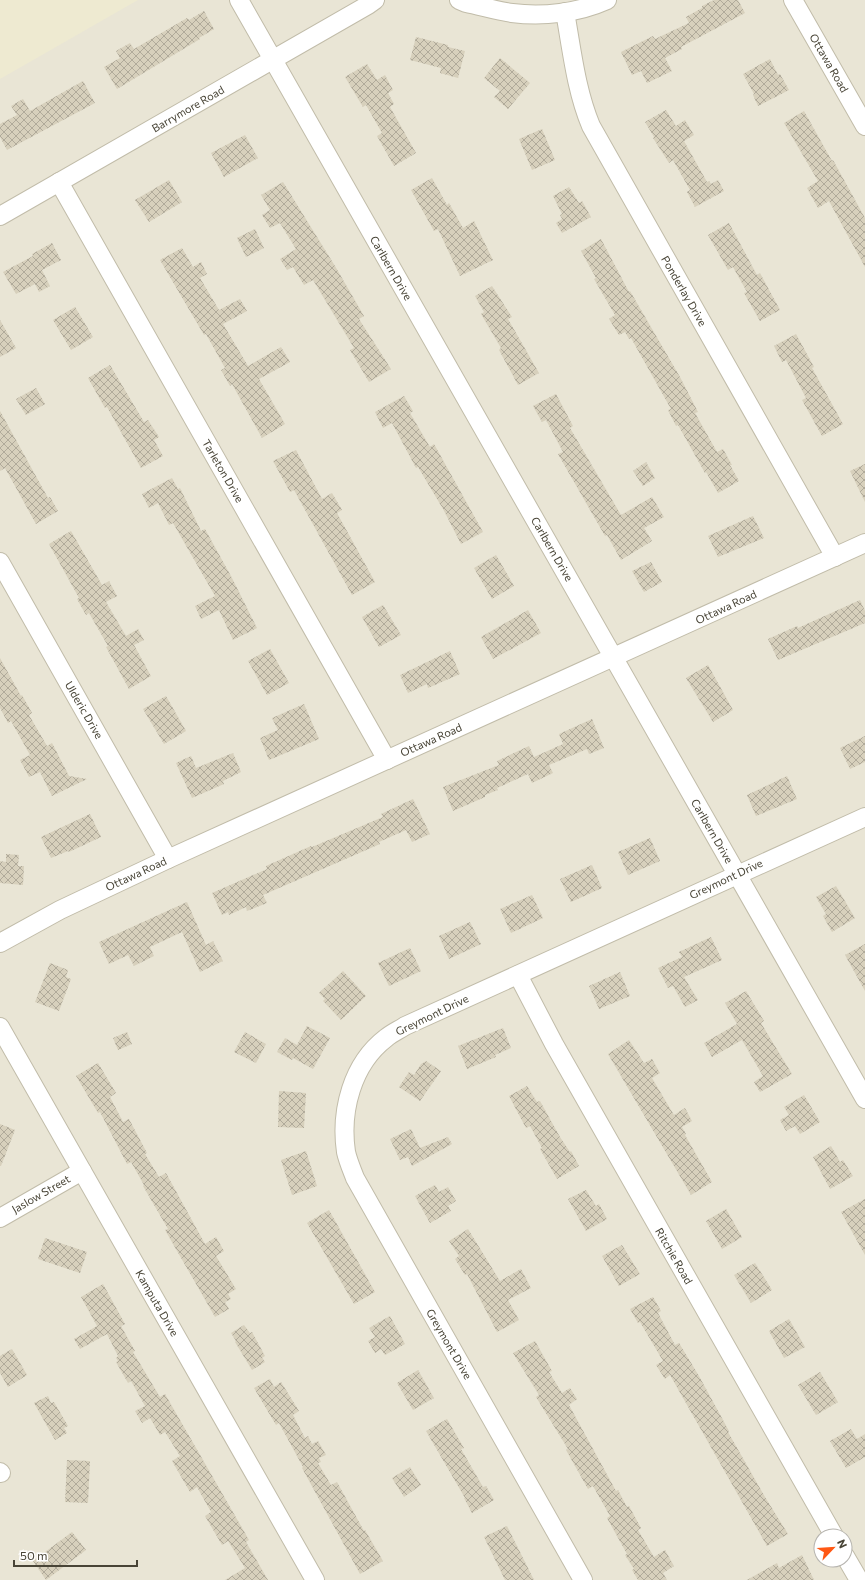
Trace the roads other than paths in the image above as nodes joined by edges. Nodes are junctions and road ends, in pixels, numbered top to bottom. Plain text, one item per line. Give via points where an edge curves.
1 (239, 0) edge
2 (375, 0) edge
3 (459, 0) edge
4 (607, 0) edge
5 (793, 0) edge
6 (565, 12) junction
7 (273, 60) junction
8 (865, 126) edge
9 (59, 182) junction
10 (0, 216) edge
11 (865, 543) edge
12 (835, 557) junction
13 (0, 562) edge
14 (614, 658) junction
15 (386, 760) junction
16 (865, 816) edge
17 (168, 859) junction
18 (737, 874) junction
19 (0, 943) edge
20 (518, 975) junction
21 (0, 1027) edge
22 (865, 1099) edge
23 (82, 1171) junction
24 (0, 1218) edge
25 (829, 1528) edge
26 (852, 1568) edge
27 (315, 1580) edge
28 (584, 1580) edge
29 (859, 1580) edge

1 - 7 street, Carlbern Drive
2 - 7 street, Barrymore Road
3 - 6 street via 512,13
4 - 6 street
5 - 8 street, Ottawa Road
6 - 12 street, Ponderlay Drive via 582,105 591,126
7 - 9 street, Barrymore Road
7 - 14 street, Carlbern Drive
9 - 10 street, Barrymore Road
9 - 15 street, Tarleton Drive
11 - 12 street, Ottawa Road
12 - 14 street, Ottawa Road
13 - 17 street, Ulderic Drive
14 - 15 street, Ottawa Road
14 - 18 street, Carlbern Drive
15 - 17 street, Ottawa Road
16 - 18 street, Greymont Drive
17 - 19 street, Ottawa Road via 60,910
18 - 20 street, Greymont Drive
18 - 22 street, Carlbern Drive
20 - 25 street, Ritchie Road via 554,1044
20 - 28 street, Greymont Drive via 404,1026 373,1050 358,1072 347,1099 344,1128 346,1147 355,1178
21 - 23 street, Kamputa Drive
23 - 24 street, Jaslow Street
23 - 27 street, Kamputa Drive
26 - 29 street

